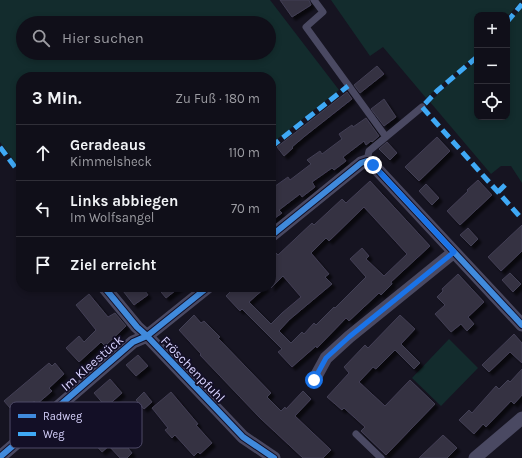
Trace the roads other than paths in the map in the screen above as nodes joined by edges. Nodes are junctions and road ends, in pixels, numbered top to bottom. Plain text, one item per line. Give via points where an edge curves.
1 (314, 0) edge
2 (422, 107) dead end
3 (386, 137) junction
4 (367, 162) junction
5 (276, 232) edge
6 (454, 252) junction
7 (108, 292) edge
8 (202, 292) edge
9 (522, 325) edge
10 (147, 336) junction
11 (314, 380) dead end
12 (64, 402) edge
13 (522, 418) edge
14 (356, 434) dead end
15 (10, 448) edge
16 (0, 457) edge
17 (274, 458) edge
18 (381, 458) edge
19 (475, 458) edge

1 - 3 lane via 323,12 306,27
2 - 3 lane
3 - 4 lane via 369,151
4 - 5 street via 360,163
4 - 6 street via 373,165
6 - 9 street
6 - 11 street via 326,358
7 - 10 street, Fröschenpfuhl via 136,327
8 - 10 street, Im Kleestück
10 - 12 street, Im Kleestück via 133,342
10 - 17 street, Fröschenpfuhl via 243,437
13 - 19 street
14 - 18 lane
15 - 16 street, Im Kleestück

